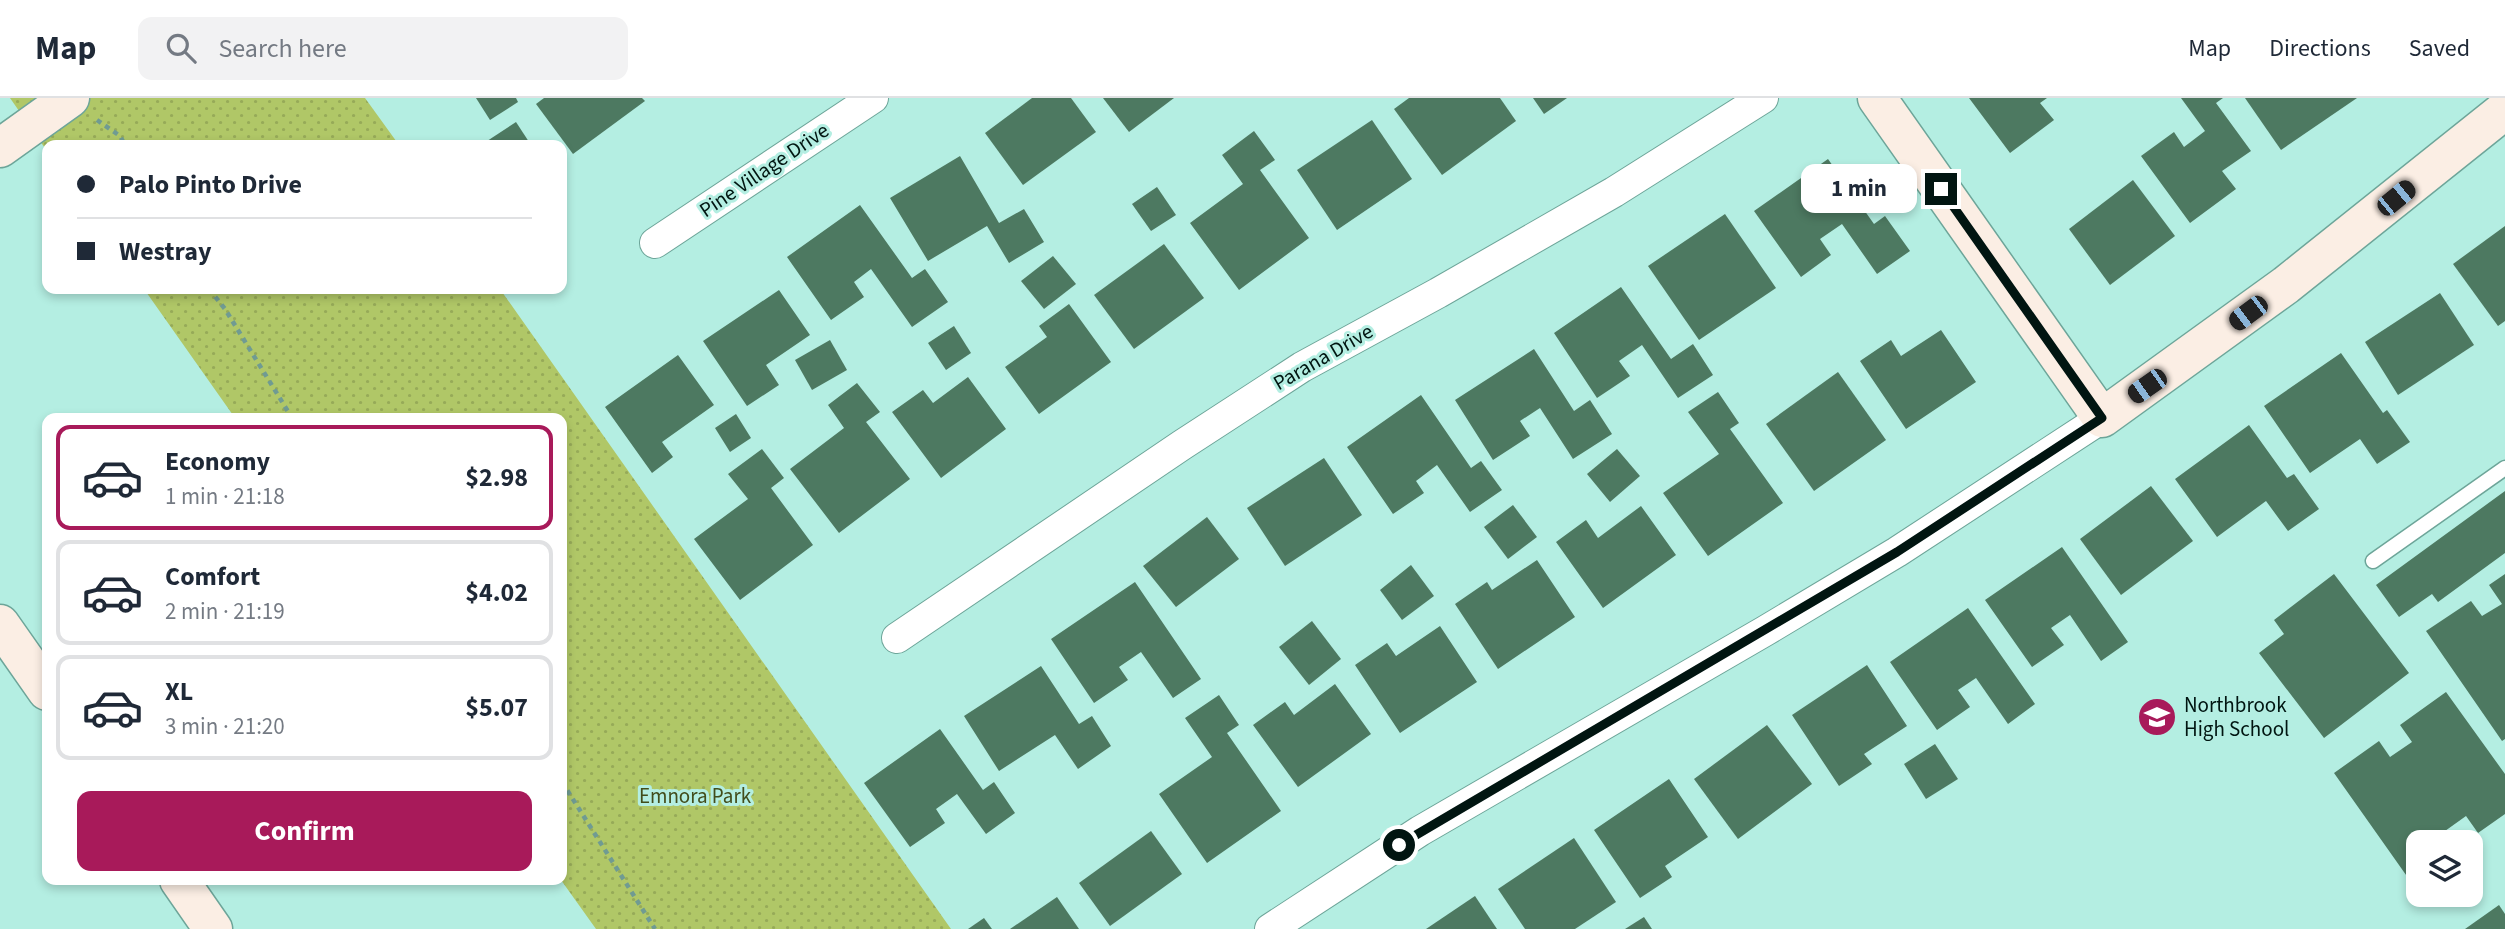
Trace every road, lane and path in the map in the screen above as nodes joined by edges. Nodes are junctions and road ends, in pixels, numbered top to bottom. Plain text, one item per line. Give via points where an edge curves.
1 (873, 98) edge
2 (1763, 98) edge
3 (1877, 98) edge
4 (81, 107) edge
5 (2505, 110) edge
6 (122, 140) edge
7 (0, 148) edge
8 (655, 243) dead end
9 (213, 294) edge
10 (289, 413) edge
11 (2102, 418) junction
12 (2505, 468) edge
13 (2373, 561) dead end
14 (0, 624) edge
15 (897, 638) dead end
16 (42, 684) edge
17 (567, 790) edge
18 (182, 885) edge
19 (213, 929) edge
20 (654, 929) edge
21 (1270, 929) edge

1 - 8 street, Pine Village Drive
2 - 15 street, Parana Drive via 1614,192 1302,367
3 - 11 street
4 - 6 path
4 - 7 street
5 - 11 street via 2286,285
9 - 10 path
11 - 21 street via 1897,552 1420,831
12 - 13 lane
14 - 16 street
17 - 20 path
18 - 19 street

